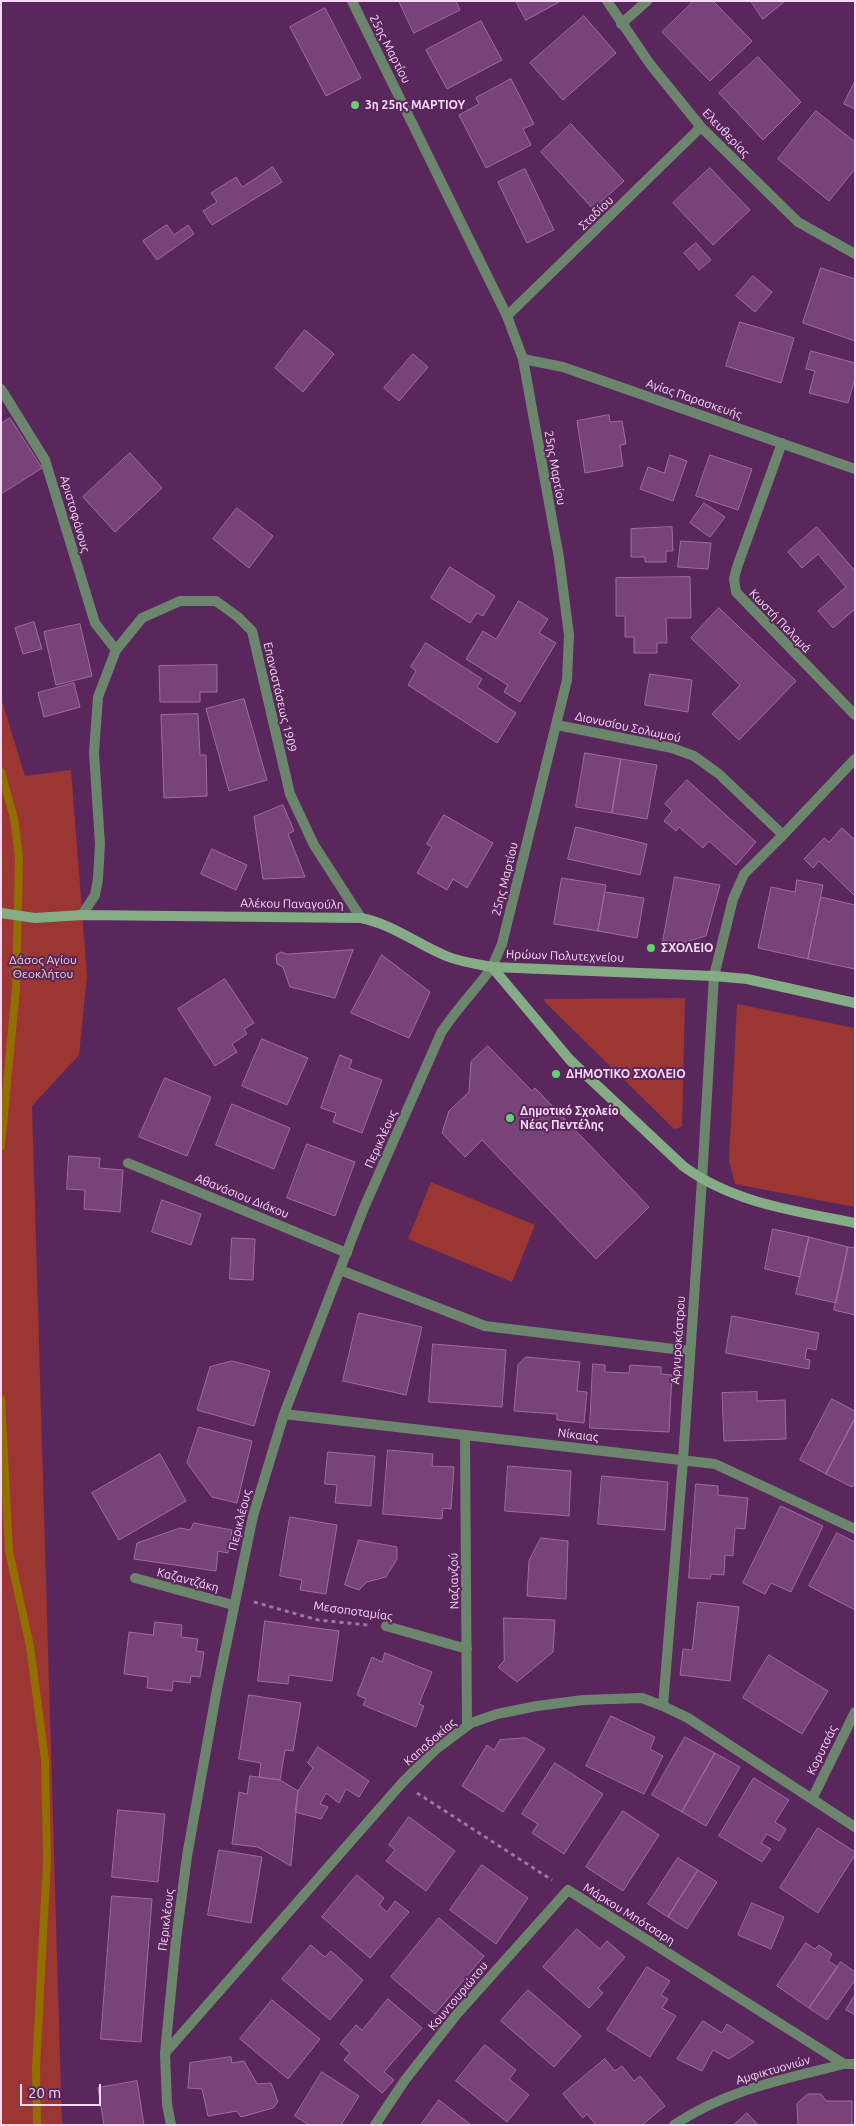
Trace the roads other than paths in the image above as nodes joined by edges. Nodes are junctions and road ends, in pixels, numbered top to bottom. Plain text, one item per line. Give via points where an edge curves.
1 (352, 1) edge
2 (606, 1) edge
3 (648, 1) edge
4 (621, 24) junction
5 (701, 127) junction
6 (855, 254) edge
7 (507, 316) junction
8 (523, 359) junction
9 (1, 389) edge
10 (782, 442) junction
11 (855, 469) edge
12 (116, 650) junction
13 (855, 715) edge
14 (557, 725) junction
15 (855, 759) edge
16 (784, 835) junction
17 (1, 913) edge
18 (82, 915) junction
19 (361, 918) junction
20 (492, 967) junction
21 (714, 976) junction
22 (855, 1003) edge
23 (128, 1163) dead end
24 (702, 1180) junction
25 (855, 1223) edge
26 (347, 1253) junction
27 (340, 1270) junction
28 (690, 1351) junction
29 (284, 1414) junction
30 (465, 1435) junction
31 (683, 1460) junction
32 (855, 1529) edge
33 (135, 1578) dead end
34 (234, 1601) junction
35 (386, 1626) road end
36 (467, 1648) junction
37 (663, 1706) junction
38 (855, 1712) edge
39 (467, 1726) junction
40 (812, 1798) junction
41 (855, 1827) edge
42 (568, 1890) joint
43 (165, 2053) junction
44 (844, 2064) junction
45 (855, 2064) edge
46 (171, 2125) edge
47 (375, 2125) edge
48 (674, 2125) edge

1 - 7 street, 25ης Μαρτίου
2 - 4 street, Ελευθερίας
3 - 4 street
4 - 5 street, Ελευθερίας
5 - 6 street, Ελευθερίας via 798,222
5 - 7 street, Σταδίου
7 - 8 street, 25ης Μαρτίου
8 - 10 street, Αγίας Παρασκευής via 563,367
8 - 14 street, 25ης Μαρτίου via 559,558 569,635 567,680
9 - 12 street, Αριστοφάνους via 46,460 95,623
10 - 11 street, Αγίας Παρασκευής
10 - 13 street, Κωστή Παλαμά via 737,567 734,579 736,592
12 - 18 street, Επαναστάσεως 1909 via 98,697 94,753 100,844 98,879 95,895
12 - 19 street, Επαναστάσεως 1909 via 142,618 180,601 216,601 252,632 290,794 314,845
14 - 16 street, Διονυσίου Σολωμού via 672,748 694,756 719,774
14 - 20 street, 25ης Μαρτίου via 502,944
15 - 16 street, Αργυροκάστρου
16 - 21 street, Αργυροκάστρου via 744,874 733,899
17 - 18 main road, Αλέκου Παναγούλη via 35,918
18 - 19 main road, Αλέκου Παναγούλη
19 - 20 main road, Αλέκου Παναγούλη via 389,927 446,956
20 - 21 main road, Ηρώων Πολυτεχνείου
20 - 24 main road, Ηρώων Πολυτεχνείου via 570,1060
20 - 26 street, Περικλέους via 441,1033
21 - 22 main road, Ηρώων Πολυτεχνείου via 747,979
21 - 24 street, Αργυροκάστρου
23 - 26 street, Αθανάσιου Διάκου
24 - 25 main road, Ηρώων Πολυτεχνείου via 753,1202
24 - 28 street, Αργυροκάστρου
26 - 27 street, Περικλέους
27 - 28 street via 484,1326
27 - 29 street, Περικλέους
28 - 31 street, Αργυροκάστρου
29 - 30 street, Νίκαιας
29 - 34 street, Περικλέους via 253,1516
30 - 31 street, Νίκαιας
30 - 36 street, Ναζιανζού
31 - 32 street, Νίκαιας via 715,1464
31 - 37 street, Αργυροκάστρου
33 - 34 street, Καζαντζάκη
34 - 43 street, Περικλέους via 190,1834
35 - 36 street, Μεσοποταμίας
36 - 39 street, Ναζιανζού
37 - 39 street, Καπαδοκίας via 642,1698 583,1700 497,1714
37 - 40 street, Καπαδοκίας via 688,1718
38 - 40 street, Κορυτσάς
39 - 43 street, Καπαδοκίας via 435,1750 402,1783
40 - 41 street, Καπαδοκίας
42 - 44 street, Μάρκου Μπότσαρη
42 - 47 street, Κουντουριώτου via 457,2014
43 - 46 street, Περικλέους
44 - 45 street, Αμφικτυονιών
44 - 48 street, Αμφικτυονιών via 754,2086 698,2109

